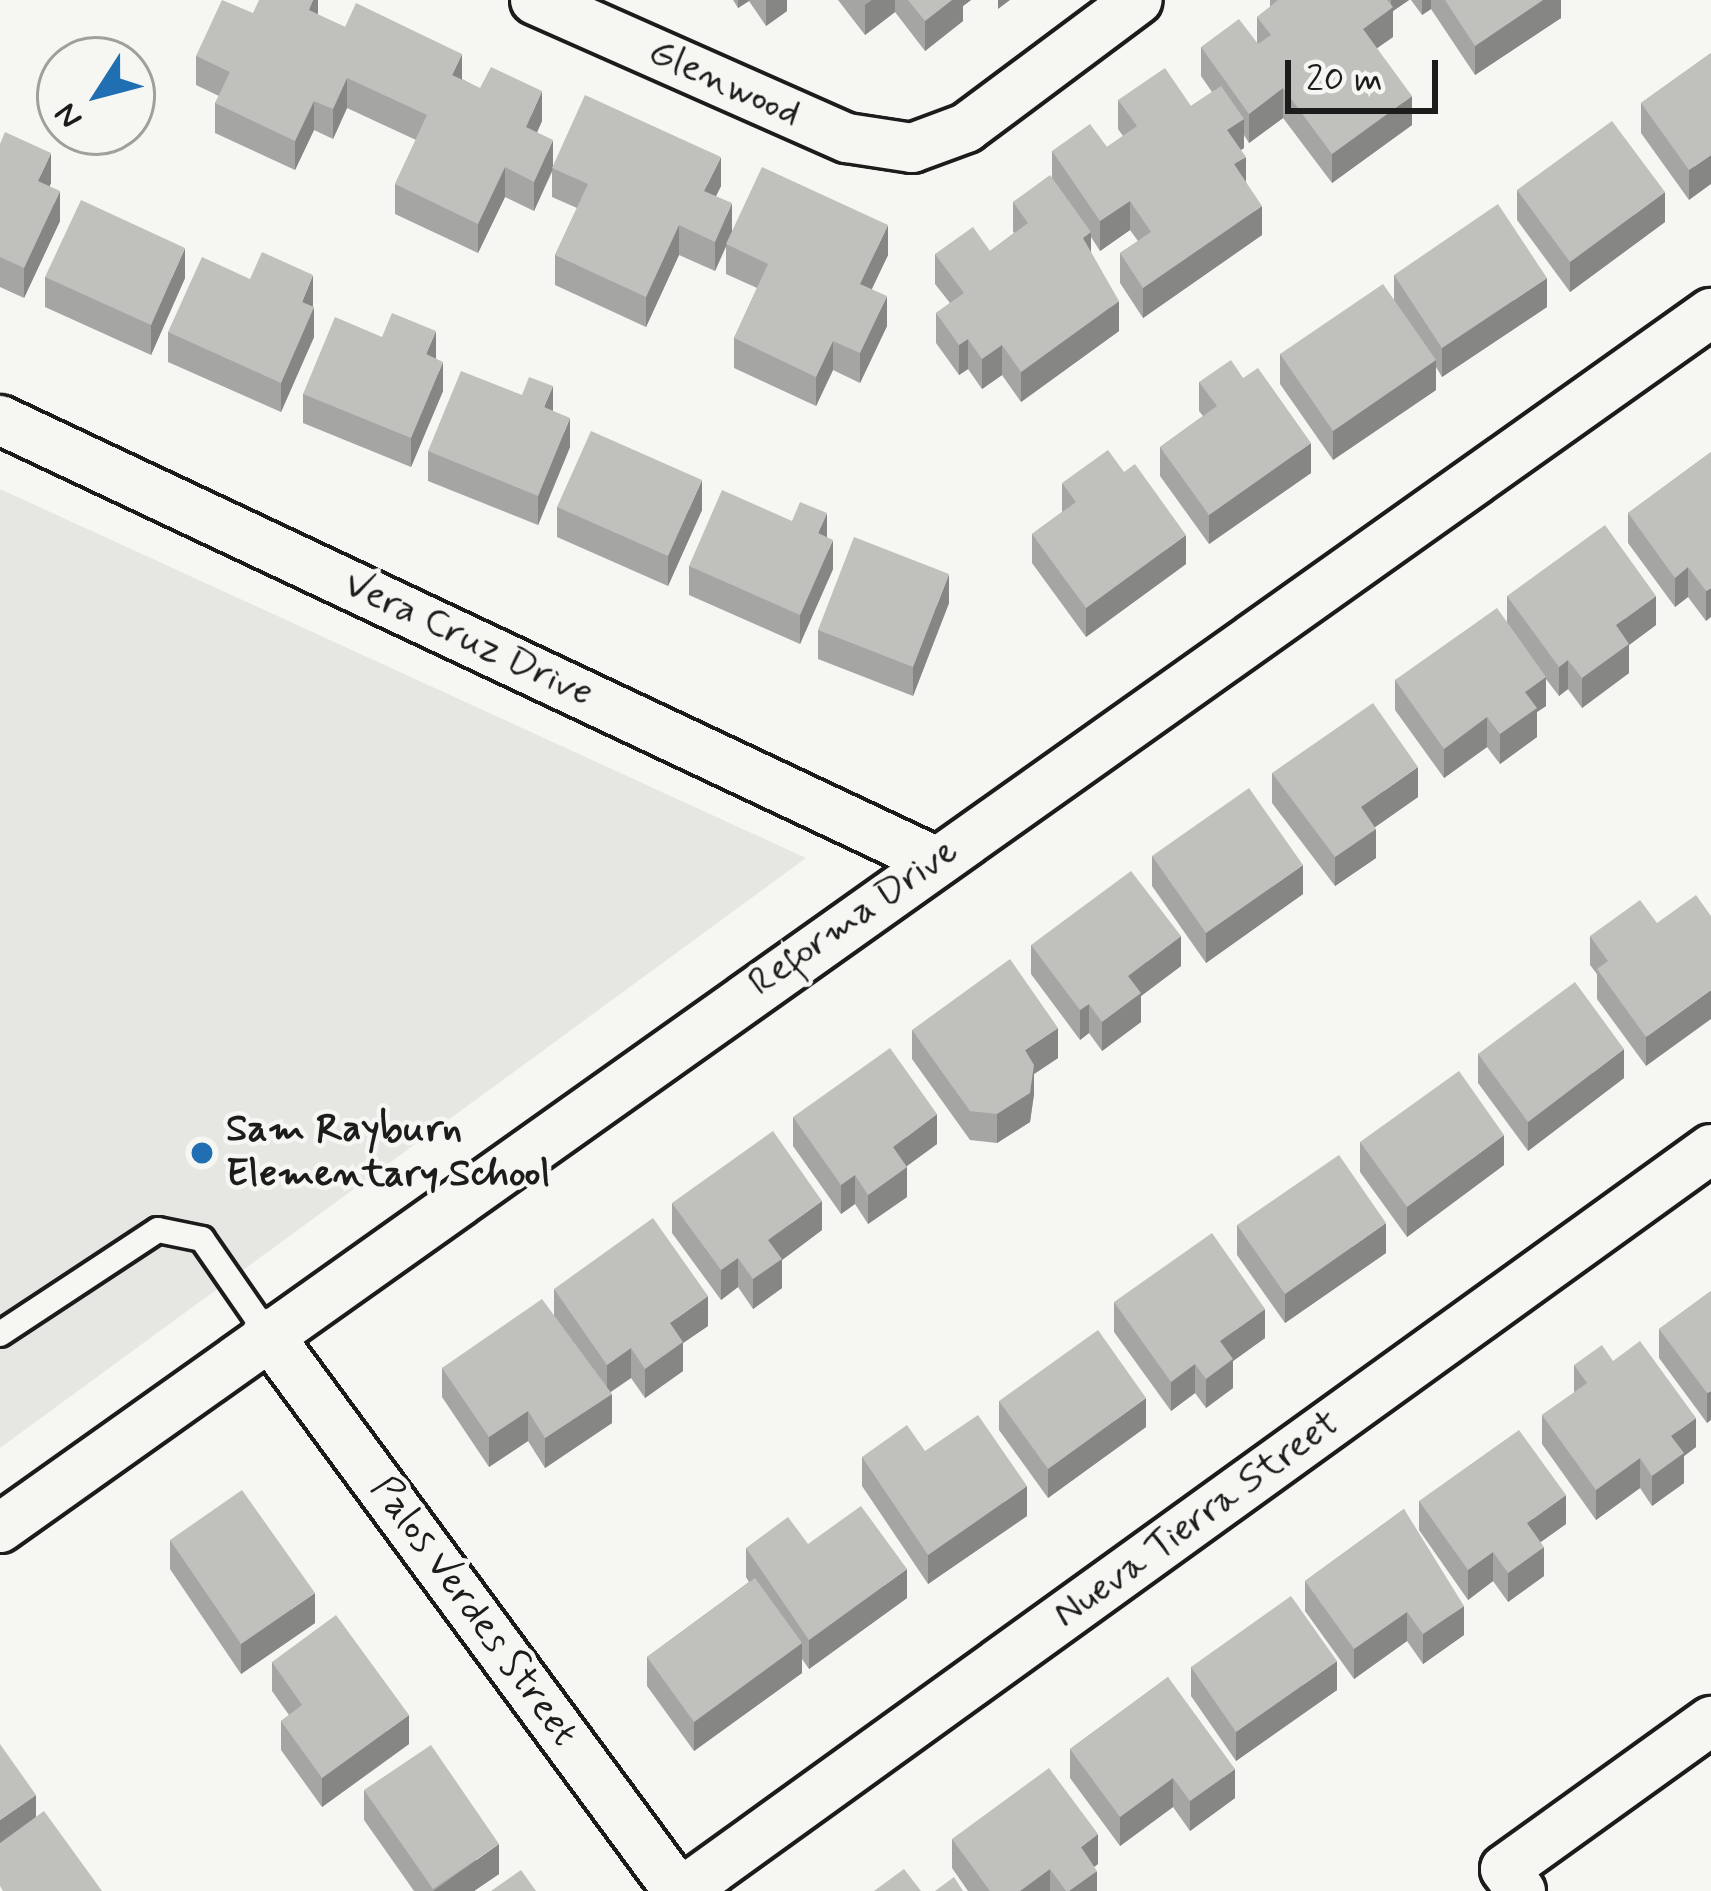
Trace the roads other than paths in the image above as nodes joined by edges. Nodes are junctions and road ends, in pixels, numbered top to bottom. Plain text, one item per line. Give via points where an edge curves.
1 (535, 0) edge
2 (1138, 0) edge
3 (1711, 313) edge
4 (0, 420) edge
5 (935, 861) junction
6 (1711, 1149) edge
7 (266, 1333) junction
8 (0, 1334) edge
9 (0, 1528) edge
10 (1711, 1720) edge
11 (1500, 1883) edge
12 (681, 1891) edge

1 - 2 street, Glenwood via 847,138 912,148 966,128
3 - 5 street, Reforma Drive
4 - 5 street, Vera Cruz Drive
5 - 7 street, Reforma Drive
6 - 12 street, Nueva Tierra Street
7 - 8 lane via 202,1239 158,1230
7 - 9 street, Reforma Drive
7 - 12 street, Palos Verdes Street
10 - 11 street

